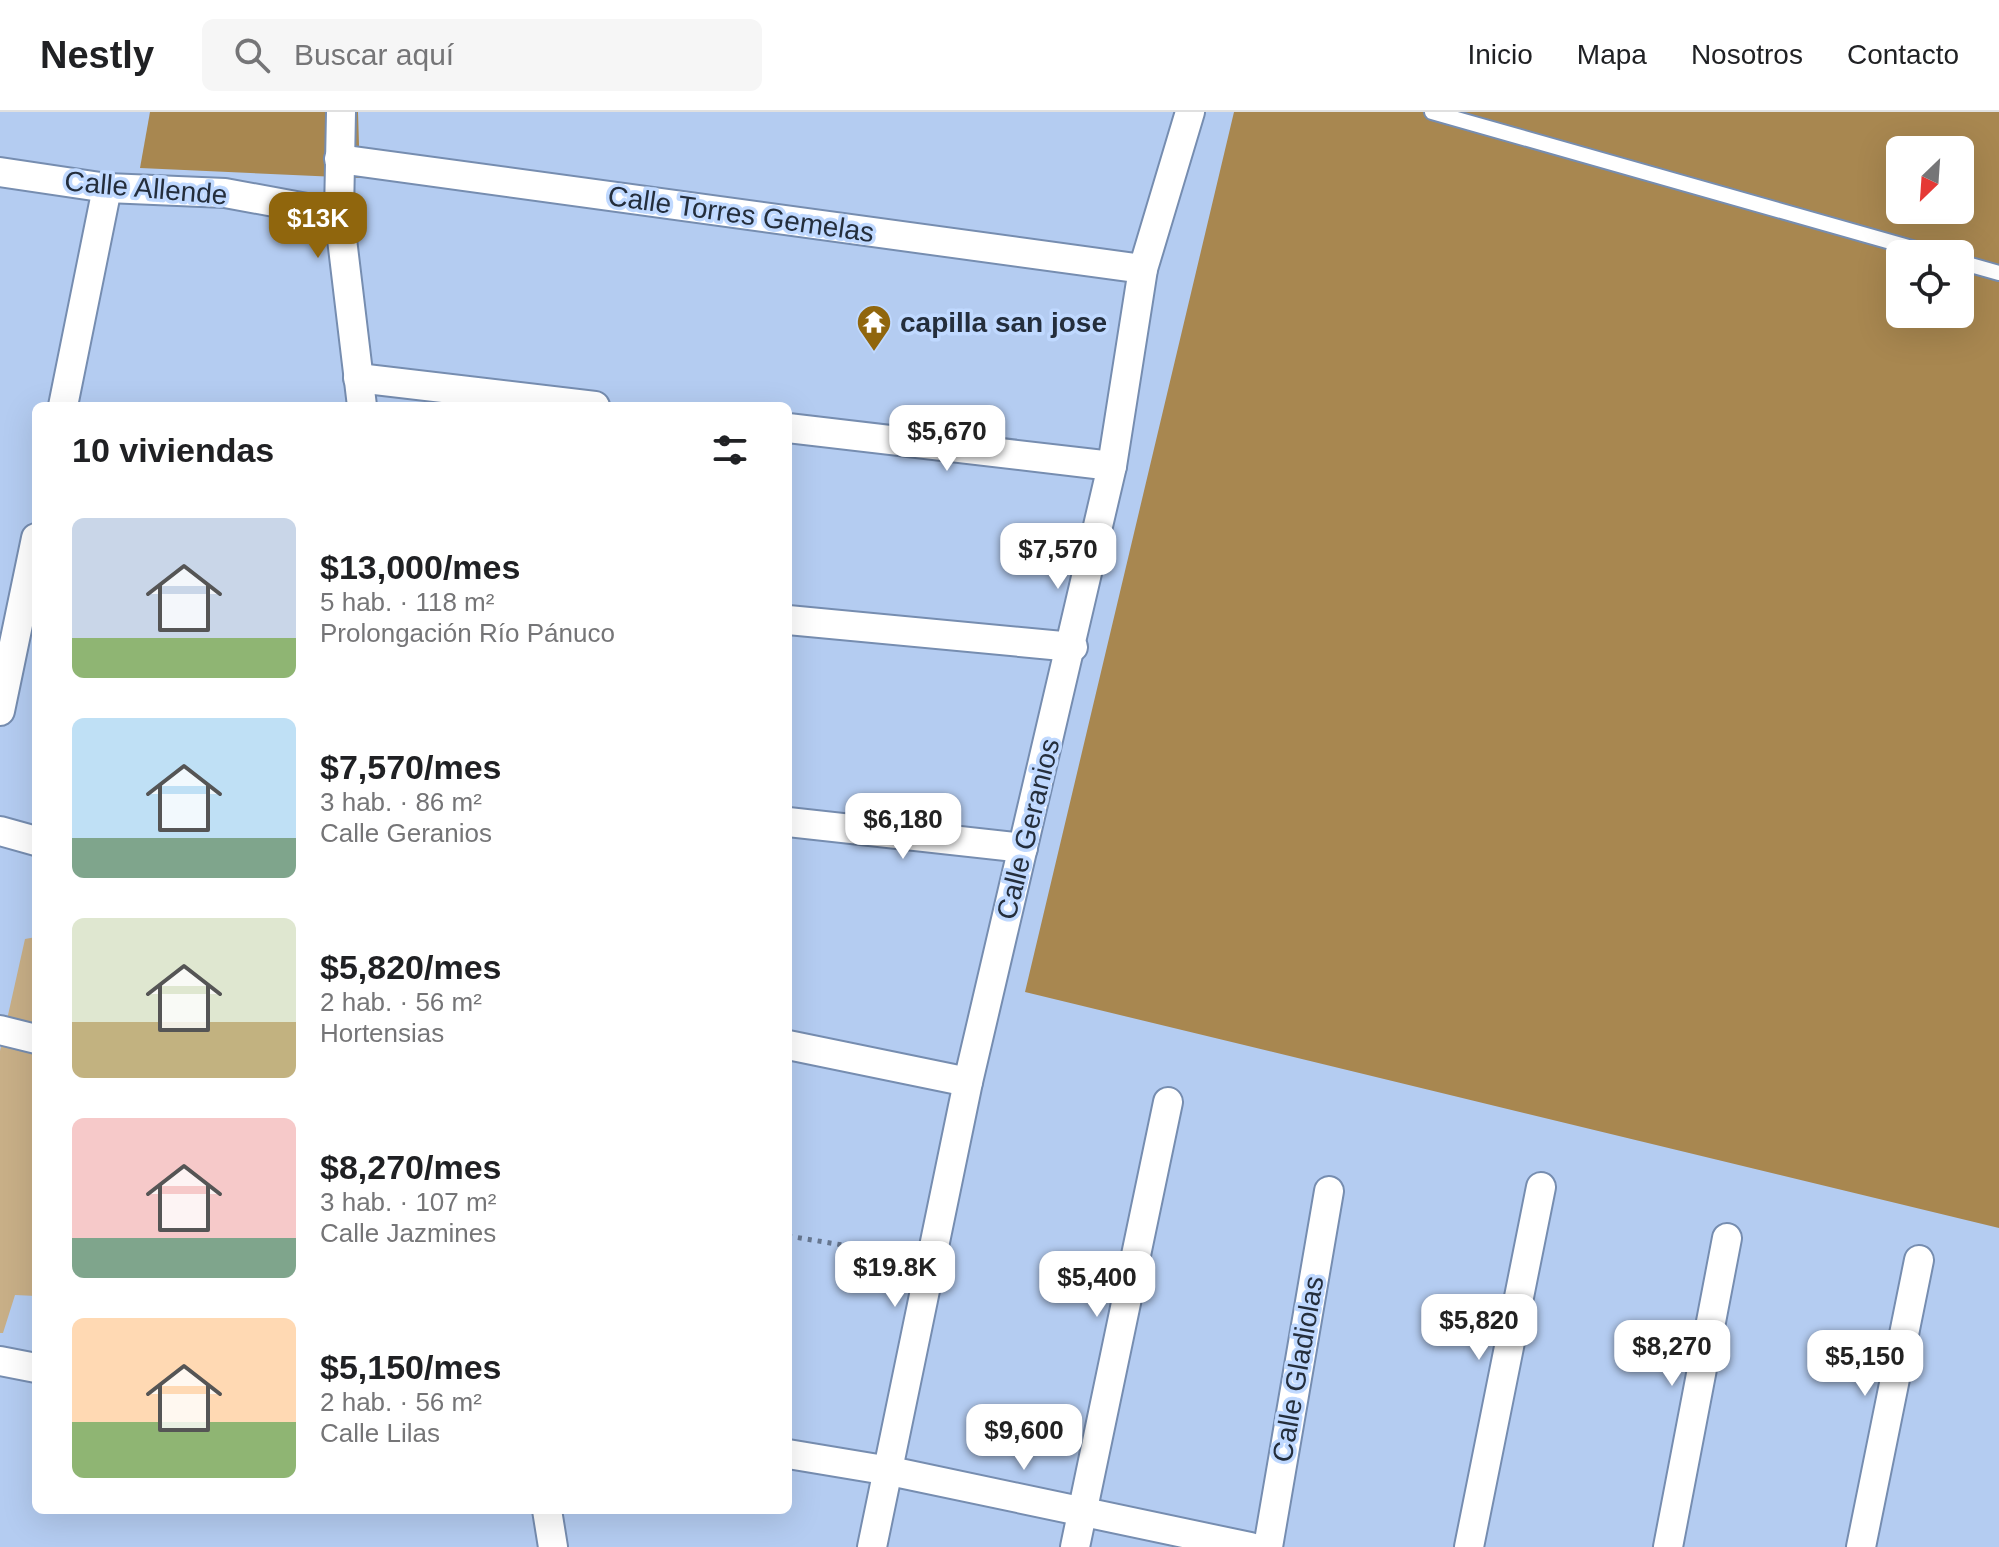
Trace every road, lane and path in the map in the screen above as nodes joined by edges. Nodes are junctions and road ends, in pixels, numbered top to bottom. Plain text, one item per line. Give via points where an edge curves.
1 (341, 112) edge
2 (1190, 112) edge
3 (1432, 112) edge
4 (339, 159) junction
5 (0, 172) edge
6 (107, 188) junction
7 (339, 214) junction
8 (1886, 241) edge
9 (1974, 266) edge
10 (1143, 269) junction
11 (1999, 273) edge
12 (360, 392) edge
13 (64, 402) edge
14 (528, 402) edge
15 (792, 428) edge
16 (1112, 466) junction
17 (32, 579) edge
18 (792, 620) edge
19 (27, 631) edge
20 (1073, 647) junction
21 (0, 711) edge
22 (792, 822) edge
23 (0, 831) edge
24 (32, 840) edge
25 (1023, 848) junction
26 (0, 1030) edge
27 (32, 1038) edge
28 (792, 1046) edge
29 (968, 1082) junction
30 (1168, 1102) dead end
31 (1541, 1187) dead end
32 (1329, 1191) dead end
33 (792, 1237) edge
34 (1727, 1238) dead end
35 (931, 1258) junction
36 (1919, 1260) dead end
37 (0, 1361) edge
38 (32, 1367) edge
39 (792, 1455) edge
40 (890, 1471) junction
41 (1084, 1511) junction
42 (548, 1514) edge
43 (553, 1547) edge
44 (872, 1547) edge
45 (1075, 1547) edge
46 (1250, 1547) edge
47 (1268, 1547) edge
48 (1469, 1547) edge
49 (1668, 1547) edge
50 (1861, 1547) edge

1 - 4 street
2 - 10 street, Calle Geranios
3 - 8 lane
4 - 7 street
4 - 10 street, Calle Torres Gemelas
5 - 6 street, Calle Allende
6 - 7 street, Calle Allende via 225,193
6 - 13 street
7 - 12 street
9 - 11 lane
10 - 16 street, Calle Geranios
12 - 14 street
15 - 16 street
16 - 20 street, Calle Geranios
17 - 19 street
18 - 20 street
19 - 21 street
20 - 25 street, Calle Geranios
22 - 25 street
23 - 24 street
25 - 29 street, Calle Geranios
26 - 27 street
28 - 29 street
29 - 35 street, Calle Geranios
30 - 41 street
31 - 48 street
32 - 47 street, Calle Gladiolas
33 - 35 path
34 - 49 street
35 - 40 street, Calle Geranios
36 - 50 street
37 - 38 street
39 - 40 street
40 - 41 street
40 - 44 street, Calle Geranios
41 - 45 street
41 - 46 street
42 - 43 street

